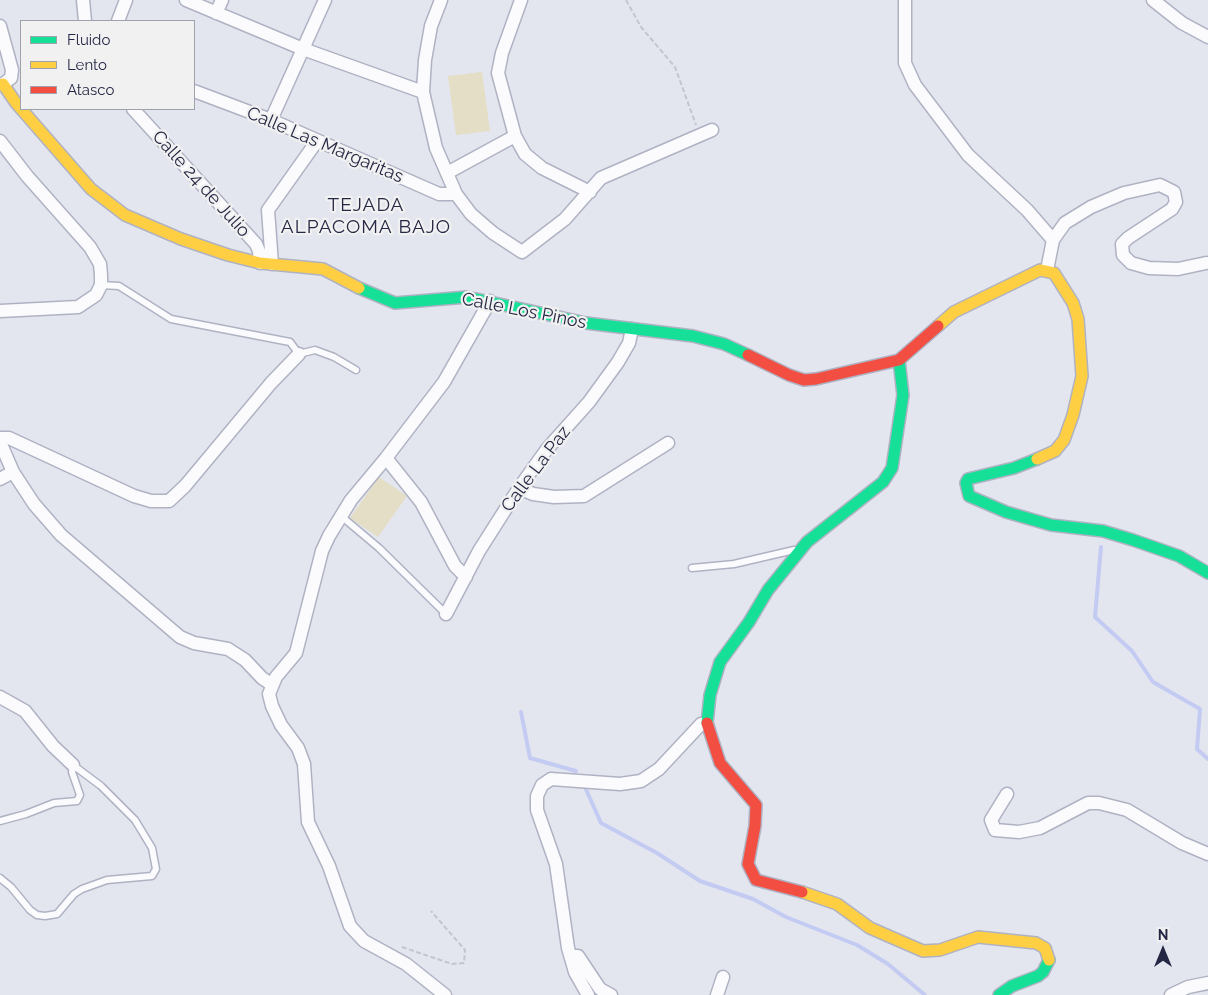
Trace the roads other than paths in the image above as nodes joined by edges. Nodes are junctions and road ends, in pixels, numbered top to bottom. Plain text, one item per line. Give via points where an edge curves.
1 (84, 0) edge
2 (126, 0) edge
3 (186, 0) edge
4 (222, 0) edge
5 (325, 0) edge
6 (441, 0) edge
7 (521, 0) edge
8 (905, 0) edge
9 (1153, 0) edge
10 (216, 13) junction
11 (86, 20) edge
12 (118, 20) edge
13 (0, 26) edge
14 (1208, 37) edge
15 (304, 48) junction
16 (2, 84) edge
17 (195, 91) edge
18 (423, 92) junction
19 (20, 108) edge
20 (22, 110) edge
21 (134, 110) edge
22 (271, 120) junction
23 (706, 132) road end
24 (515, 136) junction
25 (0, 141) edge
26 (317, 141) junction
27 (447, 173) junction
28 (590, 192) junction
29 (456, 194) junction
30 (1053, 240) junction
31 (1206, 263) dead end
32 (266, 264) junction
33 (1047, 270) junction
34 (101, 285) junction
35 (490, 301) junction
36 (0, 311) edge
37 (632, 329) junction
38 (299, 354) junction
39 (899, 360) junction
40 (356, 370) dead end
41 (0, 440) edge
42 (668, 443) dead end
43 (386, 458) junction
44 (13, 472) junction
45 (0, 479) edge
46 (519, 488) junction
47 (341, 516) junction
48 (800, 552) junction
49 (692, 568) dead end
50 (1208, 573) edge
51 (466, 577) junction
52 (446, 614) joint
53 (271, 684) junction
54 (0, 697) edge
55 (707, 724) junction
56 (73, 765) junction
57 (1007, 794) dead end
58 (0, 821) edge
59 (1208, 854) edge
60 (0, 878) edge
61 (571, 956) junction
62 (723, 976) dead end
63 (1208, 983) edge
64 (445, 995) edge
65 (588, 995) edge
66 (611, 995) edge
67 (716, 995) edge
68 (999, 995) edge
69 (1172, 995) edge

1 - 11 street
2 - 12 street
3 - 10 street
4 - 10 street
5 - 15 street
6 - 18 street via 431,26 424,60
7 - 24 street via 498,73
8 - 30 street via 905,63 915,85 968,156 1027,210
9 - 14 street via 1182,23
10 - 15 street
13 - 16 street via 12,70 11,78
15 - 18 street
15 - 22 street
16 - 19 street, Calle Los Pinos
17 - 22 street, Calle Las Margaritas
18 - 27 street via 436,148
20 - 32 street, Calle Los Pinos via 74,170 110,205 147,226 228,255
21 - 32 street, Calle 24 de Julio via 256,244
22 - 26 street, Calle Las Margaritas
23 - 28 street via 601,178
24 - 27 street
24 - 28 street via 525,154 542,168
25 - 34 street via 90,247 100,264
26 - 29 street, Calle Las Margaritas via 439,194
26 - 32 street via 268,210
27 - 29 street
28 - 29 street via 566,219 522,252 471,214
30 - 31 street via 1065,224 1091,207 1124,193 1160,185 1174,192 1176,202 1172,209 1128,238 1122,244 1123,255 1131,263 1149,268 1178,269
30 - 33 street
32 - 35 street, Calle Los Pinos via 323,269 395,303 467,297
33 - 39 street via 1040,270 954,312
33 - 50 street via 1059,278 1078,319 1082,376 1074,415 1064,440 1055,451 1014,468 968,479 969,496 1006,512 1051,525 1103,531 1133,540 1179,556
34 - 36 street via 96,295 78,307
34 - 38 lane via 119,286 171,319 290,342
35 - 37 street, Calle Los Pinos via 586,323
35 - 43 street via 444,382
37 - 39 street, Calle Los Pinos via 693,336 724,344 804,380
37 - 46 street, Calle La Paz via 618,362
38 - 40 lane via 315,350
38 - 41 street via 169,501 151,501 134,496 19,443
39 - 48 street via 903,395 892,468 883,482 807,542
41 - 44 street
42 - 46 street via 584,496 554,497
43 - 47 street
43 - 51 street via 421,502 455,566
44 - 45 street
44 - 53 street via 34,504 61,535 180,637 228,649
46 - 51 street, Calle La Paz
47 - 52 lane via 379,548
47 - 53 street via 322,551 296,653
48 - 49 lane via 796,550 734,564
48 - 55 street via 768,590 720,662 710,695
51 - 52 street, Calle La Paz
53 - 64 street via 272,706 304,764 308,822 350,926 364,941 406,964
54 - 56 street via 25,711
55 - 61 street via 701,724 659,769 641,781 620,784 562,778 551,779 542,785 537,796 537,810 556,864
55 - 68 street via 720,763 756,805 748,864 756,880 837,904 870,928 923,951 940,950 978,937 1036,943 1044,948 1049,960 1043,972
56 - 58 lane via 72,772 80,795 77,801 54,803
56 - 60 lane via 101,786 135,820 152,848 154,873 147,877 107,880 87,886 74,894 58,914 45,916 30,910
57 - 59 street via 991,820 995,830 1019,832 1040,828 1088,804 1099,803 1127,810 1182,843
61 - 65 street via 575,972
61 - 66 street via 580,959 600,988
62 - 67 street
63 - 69 street via 1188,987

